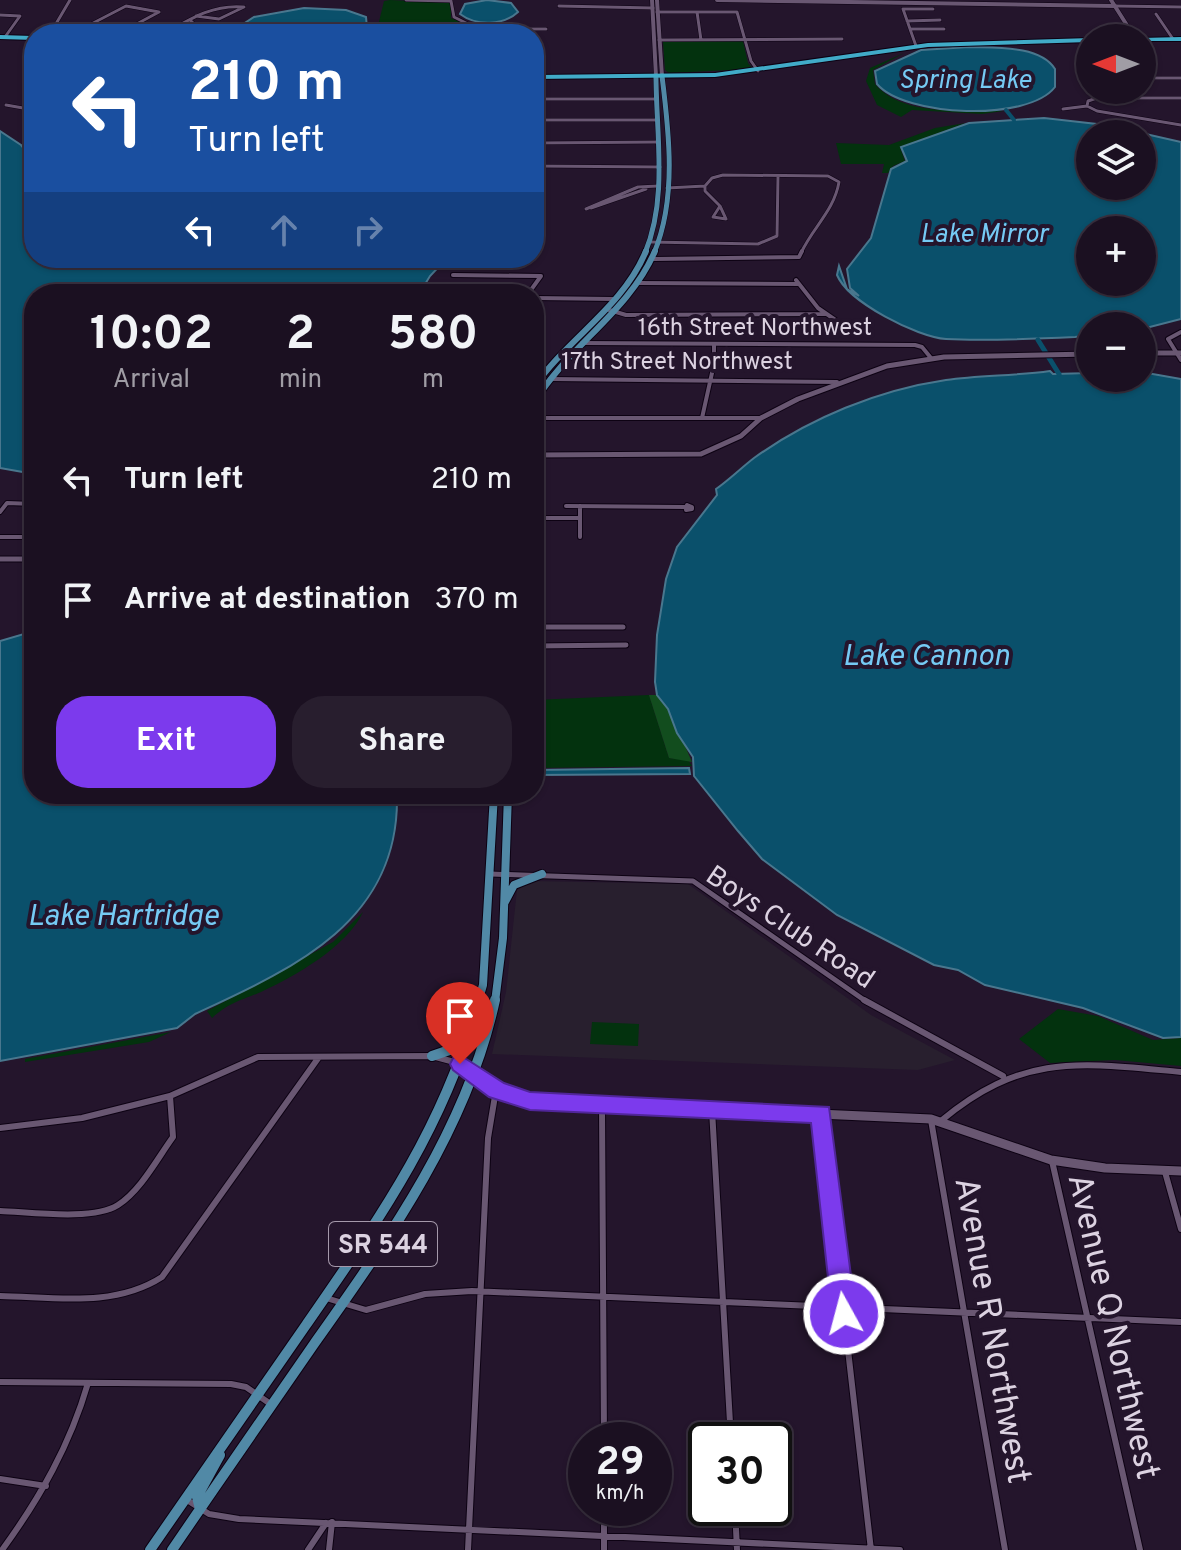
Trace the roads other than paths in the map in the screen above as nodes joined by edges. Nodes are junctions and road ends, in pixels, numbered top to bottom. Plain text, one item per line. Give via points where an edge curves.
1 (70, 0) edge
2 (406, 0) edge
3 (655, 0) edge
4 (717, 0) edge
5 (732, 0) edge
6 (964, 0) edge
7 (1009, 0) edge
8 (1111, 0) edge
9 (856, 2) edge
10 (899, 2) edge
11 (922, 2) edge
12 (559, 6) dead end
13 (967, 6) junction
14 (1012, 6) junction
15 (1115, 6) junction
16 (1181, 7) edge
17 (653, 8) junction
18 (934, 11) dead end
19 (657, 12) junction
20 (697, 12) junction
21 (1156, 14) dead end
22 (0, 15) edge
23 (196, 16) junction
24 (940, 20) dead end
25 (907, 21) junction
26 (56, 24) edge
27 (94, 24) edge
28 (137, 24) edge
29 (194, 24) edge
30 (464, 24) edge
31 (1126, 24) edge
32 (911, 29) junction
33 (944, 29) dead end
34 (2, 37) edge
35 (24, 38) edge
36 (842, 39) dead end
37 (1156, 39) edge
38 (1173, 39) junction
39 (1181, 39) edge
40 (659, 40) junction
41 (701, 40) junction
42 (745, 40) junction
43 (1076, 40) edge
44 (916, 46) junction
45 (802, 65) junction
46 (757, 71) junction
47 (732, 76) junction
48 (659, 77) junction
49 (544, 78) edge
50 (544, 78) edge
51 (1156, 78) edge
52 (1181, 78) edge
53 (1181, 98) edge
54 (544, 99) edge
55 (656, 99) junction
56 (6, 105) dead end
57 (1087, 106) junction
58 (24, 109) edge
59 (1063, 109) dead end
60 (544, 120) edge
61 (658, 120) junction
62 (666, 120) junction
63 (1181, 125) edge
64 (659, 142) junction
65 (667, 142) junction
66 (544, 143) edge
67 (544, 166) edge
68 (660, 167) junction
69 (778, 176) junction
70 (658, 185) junction
71 (667, 188) junction
72 (705, 189) junction
73 (665, 199) junction
74 (720, 206) dead end
75 (649, 242) junction
76 (658, 243) junction
77 (654, 259) junction
78 (643, 262) junction
79 (453, 275) dead end
80 (639, 283) junction
81 (535, 284) edge
82 (544, 299) edge
83 (615, 300) junction
84 (610, 310) junction
85 (825, 314) junction
86 (850, 330) dead end
87 (1181, 332) edge
88 (573, 342) junction
89 (582, 343) junction
90 (714, 345) junction
91 (1156, 354) edge
92 (1076, 355) edge
93 (1180, 356) edge
94 (931, 358) junction
95 (544, 374) edge
96 (544, 378) edge
97 (549, 379) junction
98 (712, 380) junction
99 (813, 380) junction
100 (837, 382) junction
101 (544, 387) edge
102 (820, 388) junction
103 (544, 418) edge
104 (702, 418) junction
105 (761, 418) junction
106 (544, 455) edge
107 (24, 504) edge
108 (566, 506) dead end
109 (580, 506) junction
110 (685, 507) dead end
111 (0, 512) edge
112 (544, 518) edge
113 (580, 518) junction
114 (0, 537) edge
115 (24, 537) edge
116 (580, 537) dead end
117 (0, 559) edge
118 (24, 559) edge
119 (544, 627) edge
120 (623, 627) dead end
121 (626, 645) dead end
122 (544, 646) edge
123 (494, 804) edge
124 (508, 804) edge
125 (491, 874) junction
126 (504, 874) junction
127 (542, 874) junction
128 (503, 907) junction
129 (467, 1044) junction
130 (320, 1056) junction
131 (432, 1056) junction
132 (460, 1064) junction
133 (474, 1071) junction
134 (1181, 1072) edge
135 (1003, 1076) junction
136 (496, 1090) junction
137 (170, 1096) junction
138 (602, 1105) junction
139 (712, 1109) junction
140 (821, 1114) junction
141 (931, 1119) junction
142 (942, 1120) junction
143 (0, 1128) edge
144 (1051, 1160) junction
145 (1165, 1170) junction
146 (1181, 1171) edge
147 (0, 1211) edge
148 (1181, 1229) edge
149 (481, 1291) junction
150 (0, 1296) edge
151 (603, 1297) junction
152 (326, 1298) junction
153 (723, 1302) junction
154 (341, 1305) junction
155 (843, 1308) junction
156 (964, 1313) junction
157 (1087, 1318) junction
158 (1181, 1322) edge
159 (0, 1382) edge
160 (88, 1383) junction
161 (258, 1395) junction
162 (272, 1405) junction
163 (604, 1422) edge
164 (730, 1422) edge
165 (226, 1440) junction
166 (0, 1479) edge
167 (46, 1486) junction
168 (185, 1499) junction
169 (200, 1509) junction
170 (329, 1522) junction
171 (604, 1526) edge
172 (736, 1526) edge
173 (469, 1529) junction
174 (604, 1536) junction
175 (737, 1546) edge
176 (870, 1549) edge
177 (2, 1550) edge
178 (150, 1550) edge
179 (172, 1550) edge
180 (308, 1550) edge
181 (329, 1550) edge
182 (468, 1550) edge
183 (604, 1550) edge
184 (900, 1550) edge
185 (1005, 1550) edge
186 (1140, 1550) edge

1 - 26 street
2 - 30 street via 451,1 454,17
3 - 17 street
3 - 19 street
4 - 5 street
5 - 9 street
6 - 13 street
7 - 14 street
8 - 15 street
9 - 10 street
10 - 11 street
11 - 13 street
12 - 17 street
13 - 14 street
14 - 15 street
15 - 16 street
15 - 31 street
17 - 48 street
18 - 25 street via 903,9
19 - 20 street
19 - 40 street
20 - 41 street
20 - 42 street via 737,12
21 - 38 street
22 - 34 street via 19,15
23 - 23 street via 213,7 244,7 219,19
23 - 29 street via 189,20
24 - 25 street
25 - 32 street
27 - 28 street via 133,6 159,12
32 - 33 street
32 - 44 street
34 - 35 highway
36 - 42 street
37 - 38 highway
38 - 39 highway
40 - 41 street
40 - 48 street
41 - 42 street
42 - 46 street
43 - 44 highway
44 - 45 highway
45 - 46 highway
45 - 47 highway
46 - 47 highway
46 - 48 highway
47 - 48 highway
48 - 49 highway
48 - 50 highway
48 - 55 main road
48 - 62 main road
51 - 52 street
53 - 57 street via 1097,98
54 - 55 street
55 - 61 main road
56 - 58 street
57 - 59 street
57 - 63 street
60 - 61 street
61 - 62 main road
61 - 64 main road
62 - 65 main road
64 - 65 main road
64 - 66 street
64 - 68 main road
65 - 71 main road
67 - 68 street
68 - 70 main road
69 - 72 street via 720,175
69 - 76 street via 777,236 771,241
69 - 77 street via 838,180 825,219 810,233 799,257
70 - 70 street via 638,187 586,209 637,191
70 - 71 main road
70 - 73 main road
70 - 75 main road
71 - 72 street
71 - 73 main road
72 - 74 street
73 - 76 main road
75 - 76 street
75 - 78 main road
76 - 77 main road
77 - 80 main road
78 - 80 main road
78 - 83 main road
79 - 81 street via 541,276
80 - 84 main road
80 - 85 street via 797,282
82 - 83 street
83 - 84 main road
84 - 85 street via 626,315
84 - 88 main road
84 - 89 main road
85 - 86 street
87 - 93 street via 1168,339
88 - 89 street, 16th Street Northwest
88 - 95 main road
89 - 90 street, 16th Street Northwest
89 - 97 main road
90 - 94 street, 16th Street Northwest via 915,345
90 - 98 street
91 - 93 street
92 - 94 street
94 - 100 street
96 - 97 street, 17th Street Northwest
97 - 98 street, 17th Street Northwest
97 - 101 main road
98 - 99 street, 17th Street Northwest
98 - 104 street via 702,399
99 - 100 street, 17th Street Northwest
99 - 102 street, 17th Street Northwest
100 - 102 street
102 - 105 street
103 - 104 street
104 - 105 street
105 - 106 street via 725,444 697,454
107 - 111 street via 5,504
108 - 109 street
109 - 110 street
109 - 113 street
112 - 113 street
113 - 116 street
114 - 115 street
117 - 118 street
119 - 120 street
121 - 122 street
123 - 125 main road, SR 544
124 - 126 main road, SR 544
125 - 126 street, Boys Club Road
125 - 129 main road, SR 544 via 484,978
126 - 127 street, Boys Club Road
126 - 128 main road, SR 544
127 - 128 main road via 513,886
127 - 135 street, Boys Club Road via 693,881 877,1009
128 - 133 main road, SR 544 via 491,1022
129 - 131 main road
129 - 132 main road, SR 544
130 - 131 street
130 - 137 street via 247,1059
130 - 150 street via 150,1288 123,1296
131 - 132 street
132 - 133 street
132 - 152 main road, SR 544 via 394,1198
133 - 136 street
133 - 154 main road, SR 544 via 439,1150
134 - 135 street via 1067,1066
135 - 142 street
136 - 138 street via 530,1101
136 - 149 street via 489,1124
137 - 143 street via 82,1118
137 - 147 street via 170,1142 122,1202 91,1213
138 - 139 street
138 - 151 street
139 - 140 street
139 - 153 street
140 - 141 street
140 - 155 street
141 - 142 street
141 - 156 street, Avenue R Northwest
142 - 144 street
144 - 145 street
144 - 157 street, Avenue Q Northwest
145 - 146 street
145 - 148 street
149 - 151 street
149 - 154 street via 425,1294 366,1310
149 - 173 street
151 - 153 street
151 - 163 street
152 - 154 street
152 - 161 main road, SR 544
153 - 155 street
153 - 164 street
154 - 162 main road, SR 544
155 - 156 street
155 - 176 street
156 - 157 street
156 - 185 street, Avenue R Northwest
157 - 158 street
157 - 186 street, Avenue Q Northwest
159 - 160 street
160 - 161 street via 231,1384
160 - 167 street via 72,1438
161 - 162 street
161 - 165 main road, SR 544
162 - 169 main road, SR 544
165 - 168 main road, SR 544
165 - 169 main road via 197,1497
166 - 167 street
167 - 177 street
168 - 169 street
168 - 178 main road, SR 544
169 - 170 street via 239,1519
169 - 179 main road, SR 544
170 - 173 street
170 - 180 street
170 - 181 street
171 - 174 street
172 - 175 street
173 - 174 street
173 - 182 street
174 - 175 street
174 - 183 street
175 - 176 street
176 - 184 street

